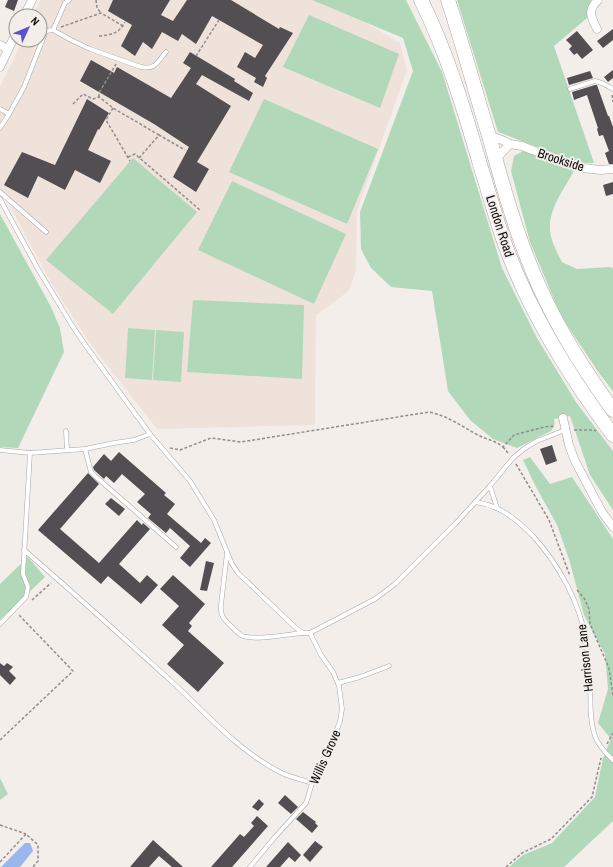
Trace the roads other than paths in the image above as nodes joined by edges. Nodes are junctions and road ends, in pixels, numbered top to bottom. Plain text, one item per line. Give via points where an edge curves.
1 (69, 0) edge
2 (421, 0) edge
3 (448, 0) edge
4 (598, 0) edge
5 (597, 29) dead end
6 (53, 30) junction
7 (48, 31) edge
8 (0, 46) edge
9 (39, 48) edge
10 (8, 49) joint
11 (166, 52) dead end
12 (0, 67) edge
13 (570, 89) dead end
14 (613, 91) edge
15 (0, 109) edge
16 (9, 114) junction
17 (0, 128) edge
18 (488, 135) junction
19 (510, 144) junction
20 (495, 160) junction
21 (613, 169) edge
22 (0, 192) edge
23 (0, 199) edge
24 (46, 232) dead end
25 (613, 410) edge
26 (564, 424) joint
27 (66, 431) dead end
28 (150, 434) junction
29 (613, 436) edge
30 (85, 449) junction
31 (0, 450) edge
32 (67, 450) junction
33 (30, 453) junction
34 (490, 486) junction
35 (475, 502) junction
36 (497, 508) junction
37 (613, 527) edge
38 (176, 547) dead end
39 (24, 550) junction
40 (227, 553) junction
41 (0, 624) edge
42 (303, 632) junction
43 (310, 633) junction
44 (389, 666) dead end
45 (338, 683) junction
46 (613, 760) edge
47 (312, 783) junction
48 (250, 867) edge

1 - 6 lane via 65,3
2 - 29 highway, London Road via 451,71 496,218 525,293 591,406
3 - 18 highway, London Road
4 - 5 street via 592,5 591,11 591,19
6 - 7 lane
6 - 11 lane via 90,49 141,67 154,66
8 - 10 street
9 - 16 lane via 24,87
10 - 12 street
13 - 14 lane via 595,81
15 - 16 lane
16 - 17 lane
18 - 19 street, Brookside
18 - 20 highway, London Road
19 - 20 street
19 - 21 street, Brookside via 583,168
20 - 25 highway, London Road via 514,223 540,289 558,326
22 - 24 lane
23 - 28 lane via 73,327
26 - 34 lane via 513,458
26 - 37 street via 575,461 602,512
27 - 32 lane
28 - 30 lane via 134,440
28 - 40 lane via 190,481 214,520
30 - 32 lane
30 - 38 lane via 91,472
31 - 33 lane
32 - 33 lane
33 - 39 lane
34 - 35 lane
34 - 36 lane
35 - 36 lane, Harrison Lane
35 - 43 lane via 390,588 375,599
36 - 46 lane, Harrison Lane via 525,528 546,552 575,602 586,641 590,710 595,737
39 - 41 lane via 23,574 28,588 26,597
39 - 47 lane via 257,760 279,772
40 - 42 lane via 238,573
40 - 42 lane via 220,605 220,613 225,621 241,636 248,638
42 - 43 lane
43 - 45 lane, Willis Grove
44 - 45 lane
45 - 47 lane, Willis Grove via 342,709 340,721 334,740
47 - 48 lane, Willis Grove via 306,803

